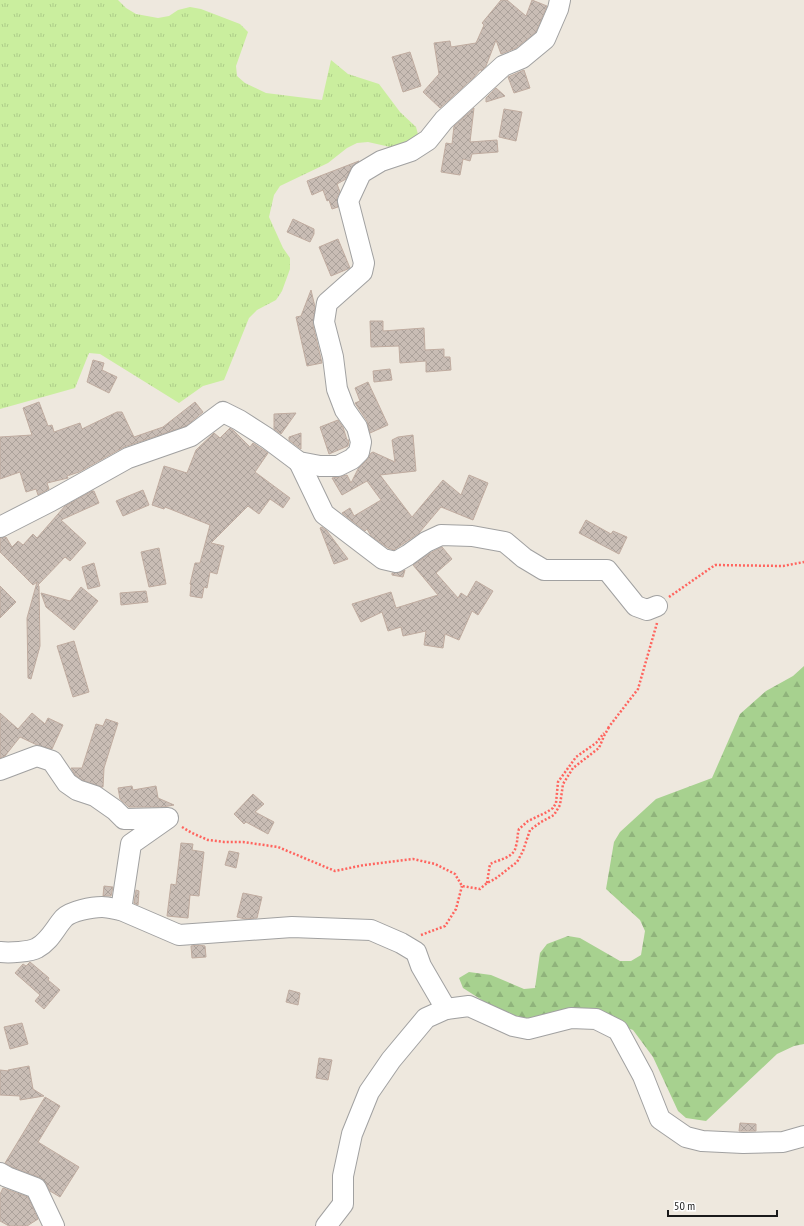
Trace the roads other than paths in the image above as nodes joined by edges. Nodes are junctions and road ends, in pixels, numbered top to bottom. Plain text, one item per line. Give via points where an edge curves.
1 (560, 0) edge
2 (299, 462) junction
3 (0, 527) edge
4 (657, 606) road end
5 (0, 770) edge
6 (121, 910) junction
7 (0, 952) edge
8 (446, 1008) junction
9 (804, 1136) edge
10 (0, 1173) edge
11 (54, 1226) edge
12 (326, 1226) edge

1 - 2 street via 545,38 522,58 503,66 444,120 428,140 411,151 381,160 361,173 348,201 364,263 362,272 327,303 324,322 333,357 337,389 345,410 357,427 361,442 358,452 352,459 338,466
2 - 3 street via 267,438 223,412 191,436 128,458
2 - 4 street via 324,514 383,559 396,562 441,535 472,536 505,542 544,570 607,570 636,606 647,610
5 - 6 street via 37,756 52,761 67,783 77,790 96,796 124,818 168,818 131,844
6 - 7 street via 103,907 76,912 65,917 49,938 37,948
6 - 8 street via 179,935 292,927 370,930 402,943 416,952 421,966
8 - 9 street via 469,1006 513,1026 528,1029 571,1018 596,1019 618,1030 643,1076 660,1119 686,1137 702,1141 743,1143 784,1142
8 - 12 street via 426,1018 391,1060 369,1092 352,1134 343,1176 342,1204
10 - 11 street via 36,1188

